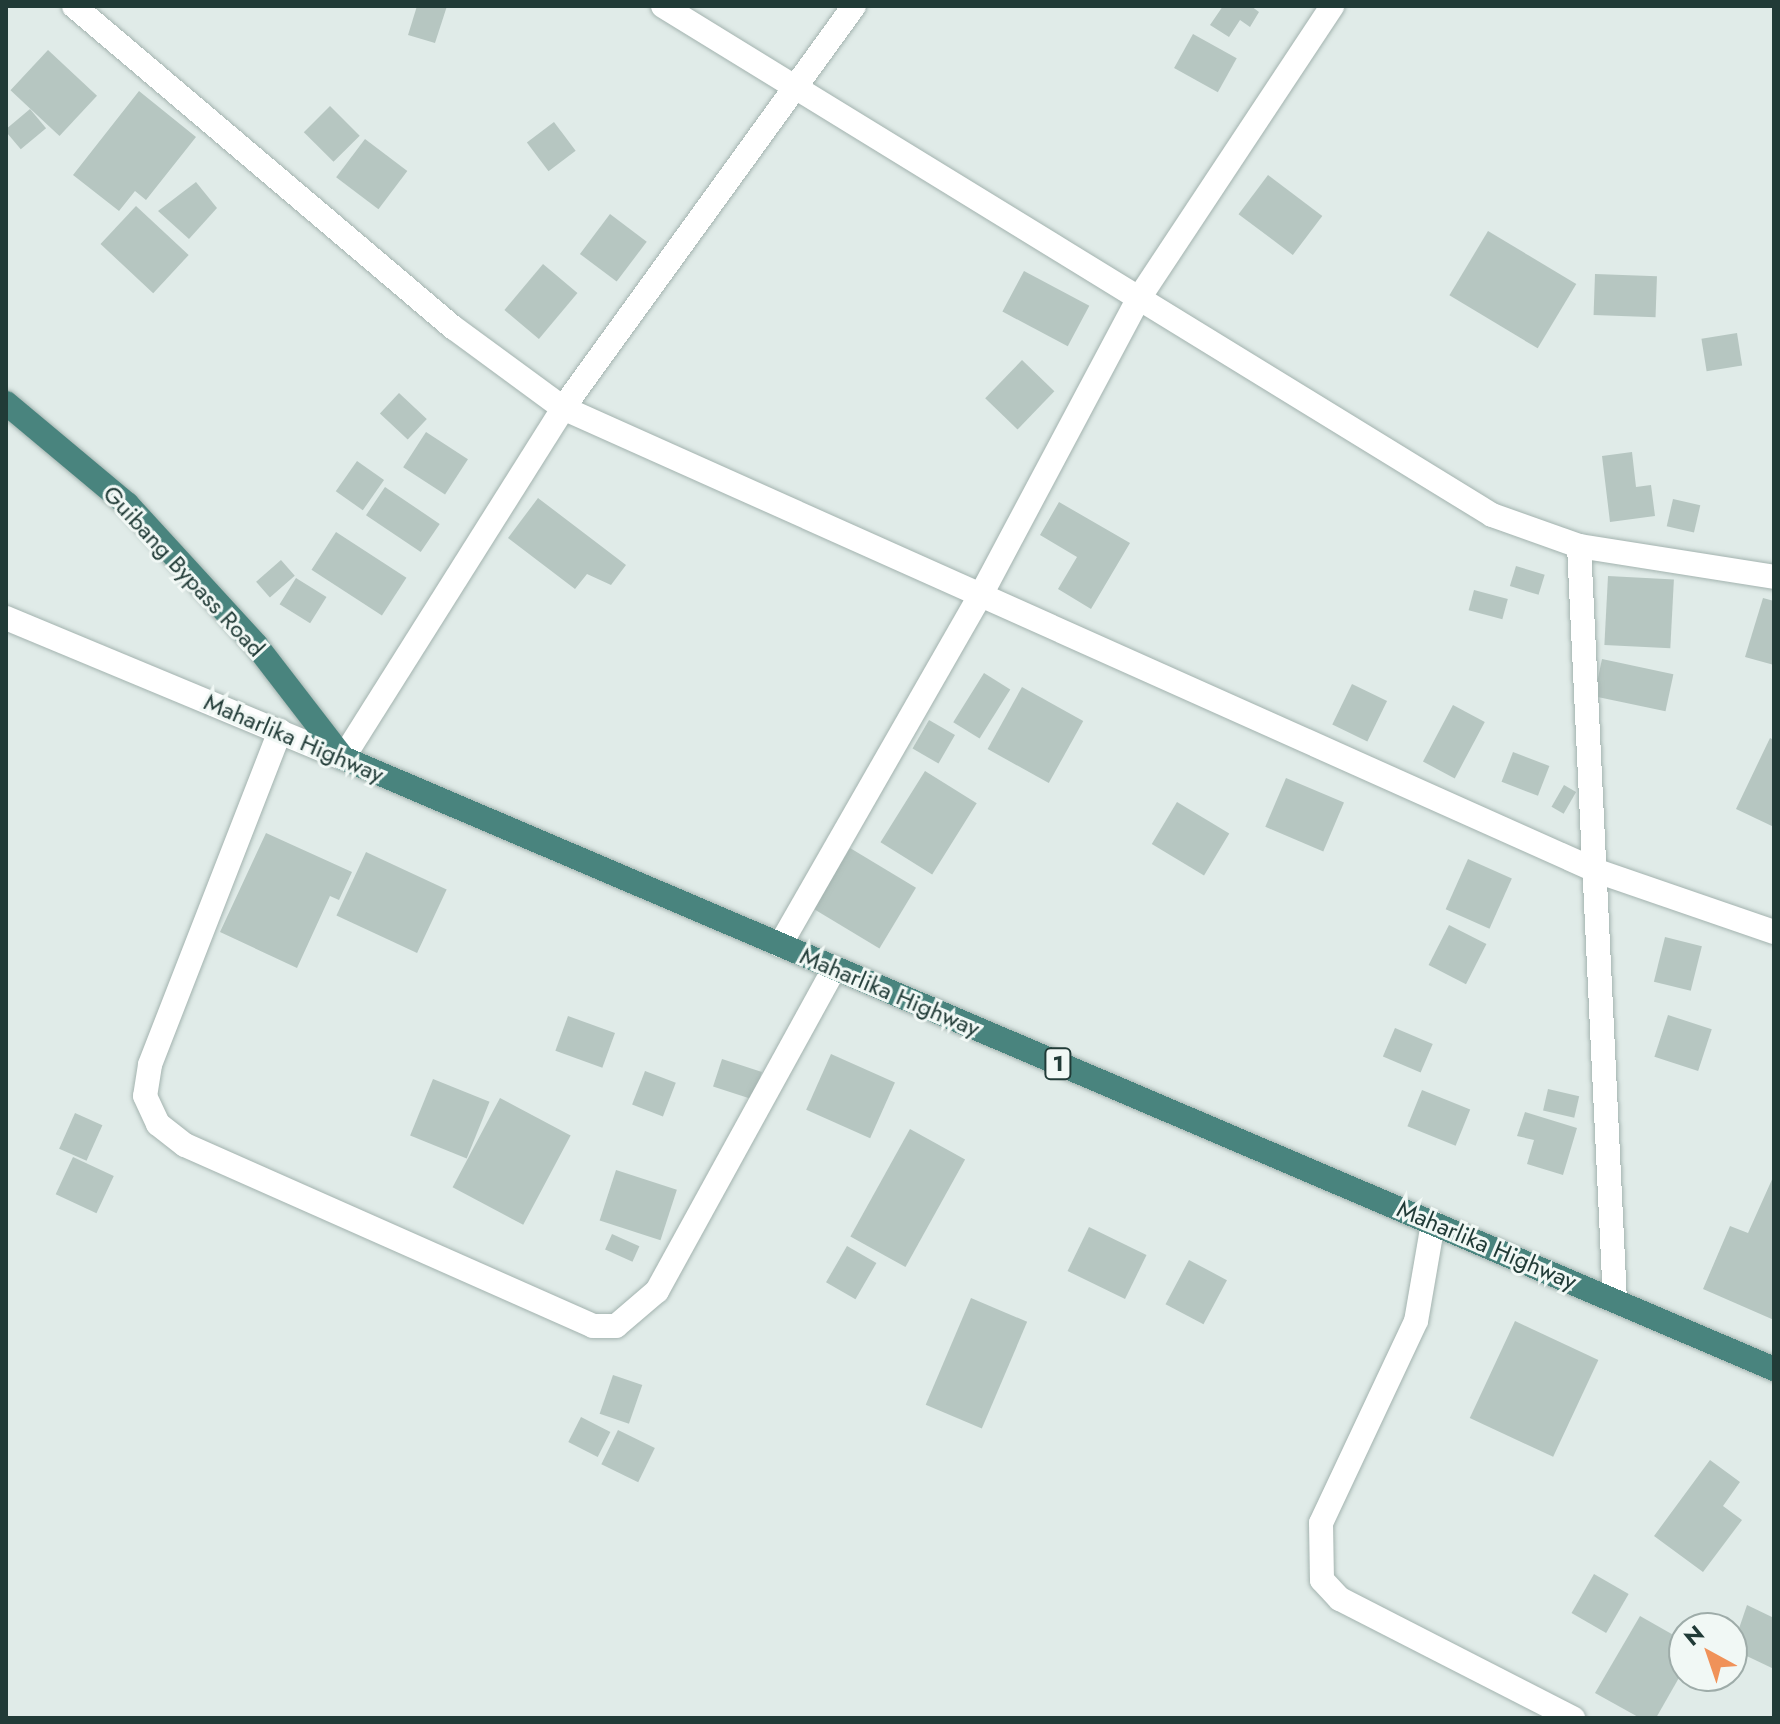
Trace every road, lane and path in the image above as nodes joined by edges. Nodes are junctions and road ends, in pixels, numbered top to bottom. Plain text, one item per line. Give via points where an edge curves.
1 (74, 6) edge
2 (663, 6) edge
3 (854, 6) edge
4 (1332, 6) edge
5 (794, 91) junction
6 (1139, 298) junction
7 (6, 403) edge
8 (563, 408) junction
9 (1579, 546) junction
10 (1774, 577) edge
11 (983, 591) junction
12 (6, 618) edge
13 (280, 731) junction
14 (343, 758) junction
15 (1597, 871) junction
16 (1774, 932) edge
17 (780, 945) junction
18 (834, 969) junction
19 (1433, 1223) junction
20 (1615, 1300) junction
21 (1774, 1369) edge
22 (1573, 1718) edge

1 - 8 street via 454,328
2 - 5 street
3 - 5 street
4 - 6 street
5 - 6 street
5 - 8 street
6 - 9 street via 1449,492 1529,532
6 - 11 street
7 - 14 highway, Guibang Bypass Road via 127,504 256,645
8 - 11 street
8 - 14 street
9 - 10 street
9 - 15 street
11 - 15 street
11 - 17 street
12 - 13 street, Maharlika Highway / 1
13 - 14 street, Maharlika Highway / 1
13 - 18 street via 150,1065 145,1096 158,1124 185,1145 593,1326 616,1326 657,1291
14 - 17 highway, Maharlika Highway / 1
15 - 16 street
15 - 20 street
17 - 18 highway, Maharlika Highway / 1
18 - 19 highway, Maharlika Highway / 1
19 - 20 highway, Maharlika Highway / 1
19 - 22 street via 1416,1321 1321,1523 1322,1580 1340,1599
20 - 21 highway, Maharlika Highway / 1

